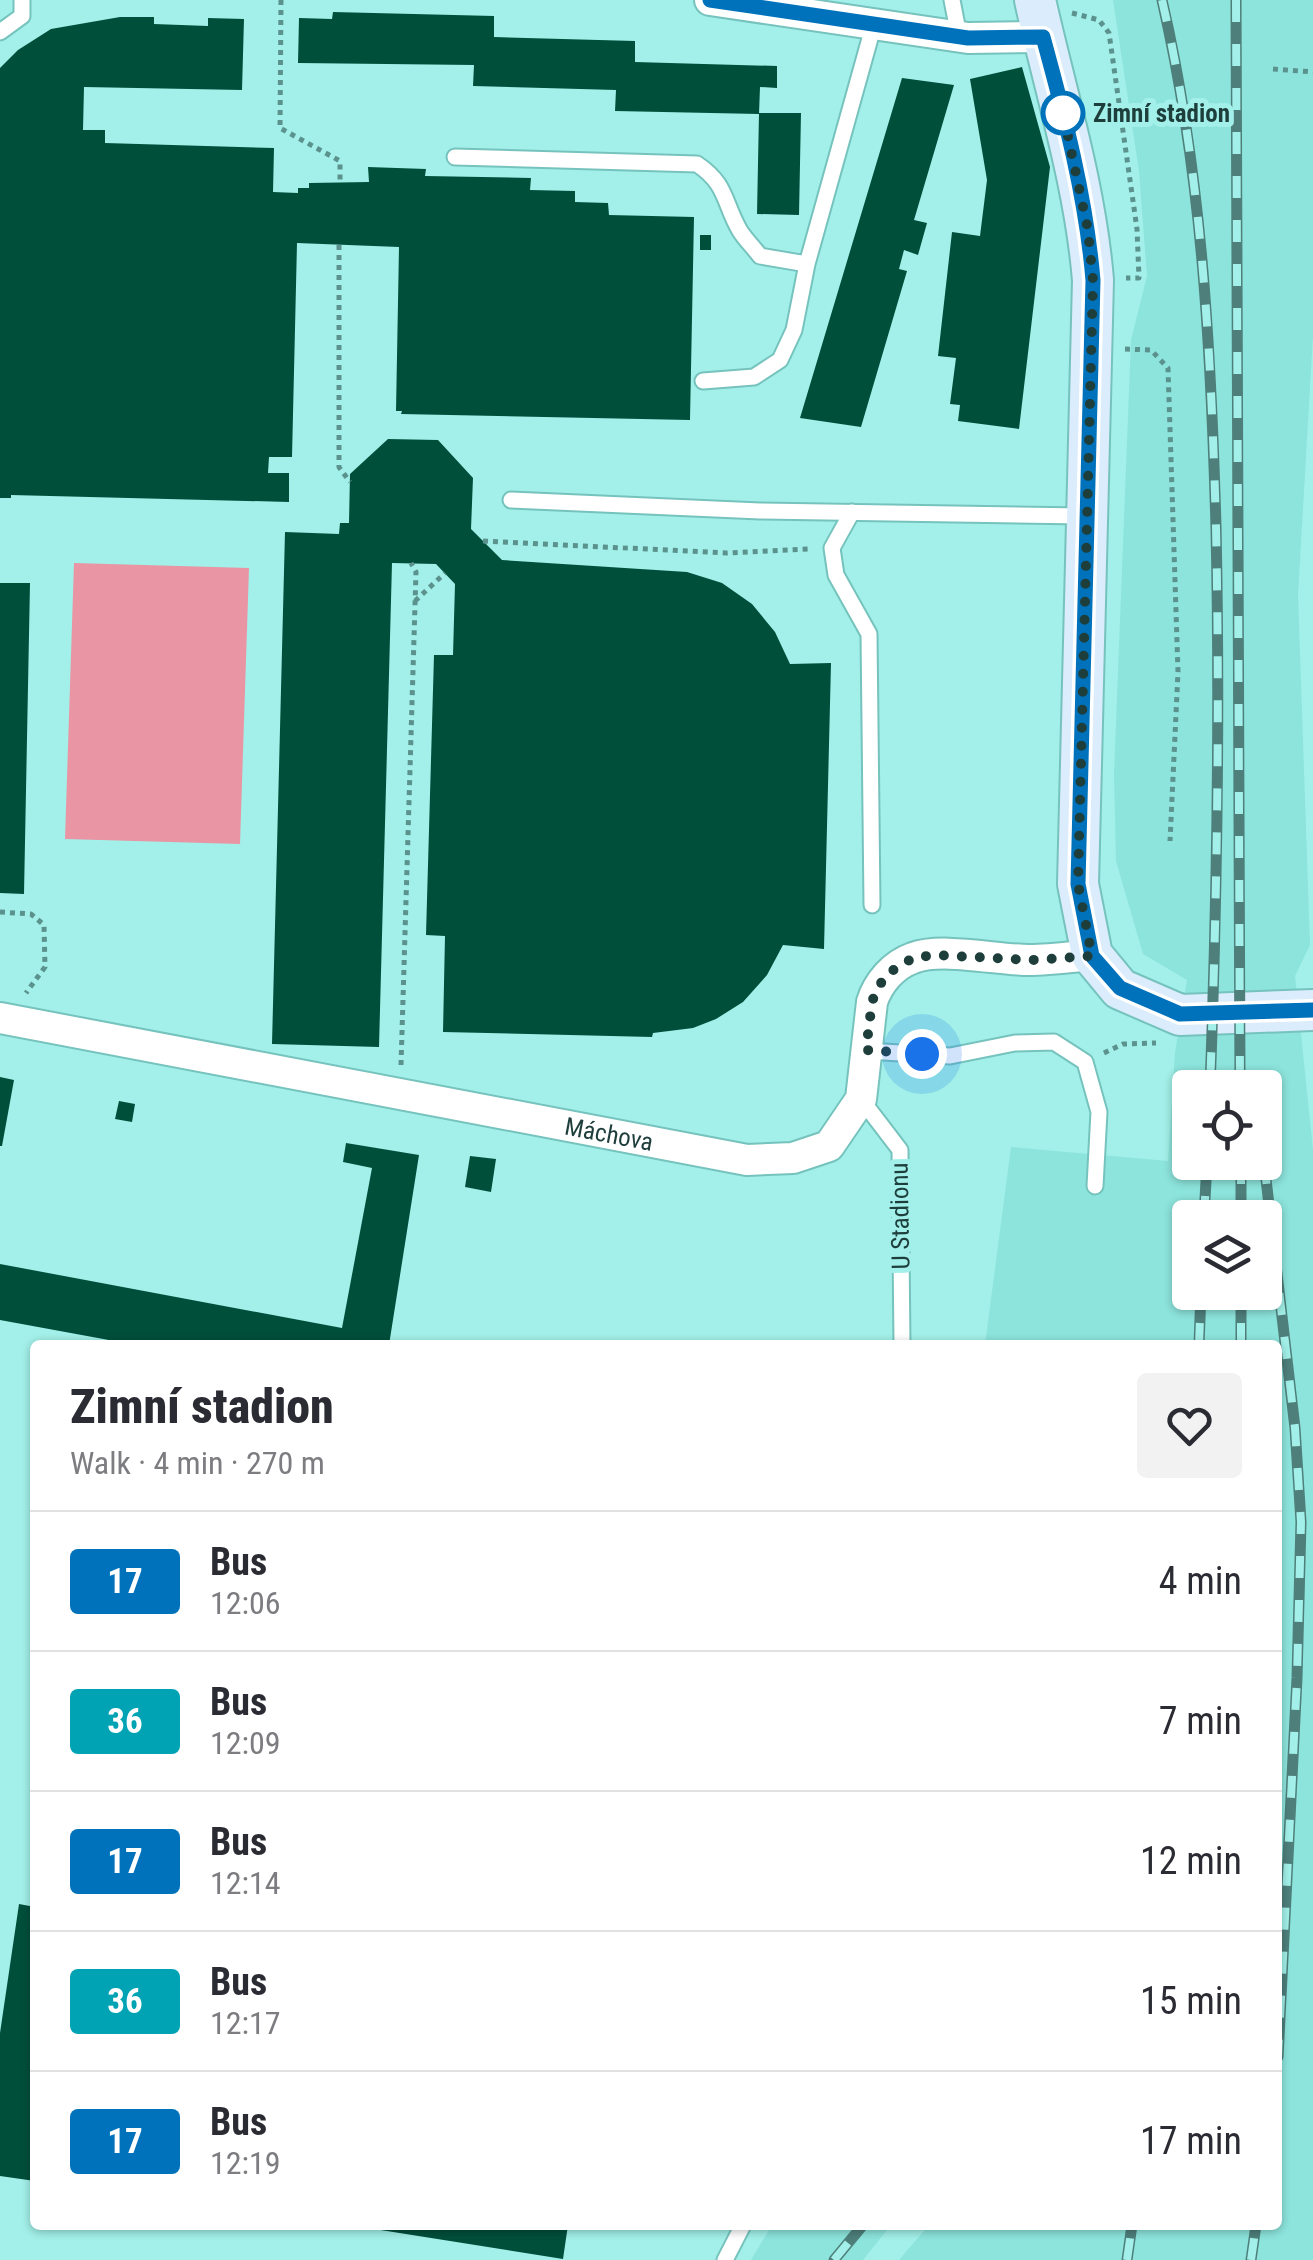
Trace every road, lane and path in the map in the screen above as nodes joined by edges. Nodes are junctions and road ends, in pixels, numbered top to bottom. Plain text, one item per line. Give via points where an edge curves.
1 (22, 0) edge
2 (280, 0) edge
3 (710, 0) edge
4 (952, 0) edge
5 (1047, 17) edge
6 (874, 24) junction
7 (0, 32) edge
8 (958, 36) junction
9 (1273, 69) dead end
10 (1313, 72) edge
11 (455, 156) dead end
12 (340, 182) dead end
13 (338, 244) dead end
14 (806, 264) junction
15 (1093, 280) junction
16 (1092, 348) junction
17 (703, 382) dead end
18 (350, 482) dead end
19 (511, 500) dead end
20 (852, 512) junction
21 (1088, 516) junction
22 (483, 541) dead end
23 (832, 548) junction
24 (411, 563) dead end
25 (444, 574) dead end
26 (415, 601) junction
27 (1170, 841) dead end
28 (872, 905) dead end
29 (0, 912) edge
30 (1092, 956) junction
31 (1313, 1010) edge
32 (4, 1018) edge
33 (1162, 1042) dead end
34 (866, 1050) junction
35 (1084, 1062) junction
36 (400, 1094) junction
37 (862, 1099) junction
38 (1095, 1186) dead end
39 (902, 1340) edge
40 (740, 2230) edge
41 (725, 2260) edge

1 - 7 lane via 22,16
2 - 12 path via 280,128 340,161
3 - 6 street
4 - 8 lane
5 - 8 street
5 - 15 street
5 - 15 path via 1079,12 1099,20 1115,59 1138,278
6 - 8 street
6 - 14 lane
9 - 10 path
11 - 14 lane via 697,164 714,176 760,256
13 - 18 path via 339,467
14 - 17 lane via 794,330 780,360 754,377
15 - 16 street
16 - 21 street
16 - 27 path via 1152,350 1168,368 1178,672
19 - 20 lane
20 - 21 lane
20 - 23 lane
21 - 30 street via 1078,884
22 - 23 path via 727,553
23 - 28 lane via 836,575 870,634
24 - 26 path
25 - 26 path
26 - 36 path
29 - 32 path via 32,914 44,925 45,968
30 - 31 street via 1120,988 1180,1014
30 - 34 street, Máchova via 913,958 877,988
32 - 36 street, Máchova
33 - 35 path via 1123,1044
34 - 35 lane via 950,1056 1014,1042 1054,1042
34 - 37 street, Máchova
35 - 38 lane via 1098,1112
36 - 37 street, Máchova via 748,1160 793,1158 830,1146
37 - 39 lane, U Stadionu via 900,1150
40 - 41 lane

